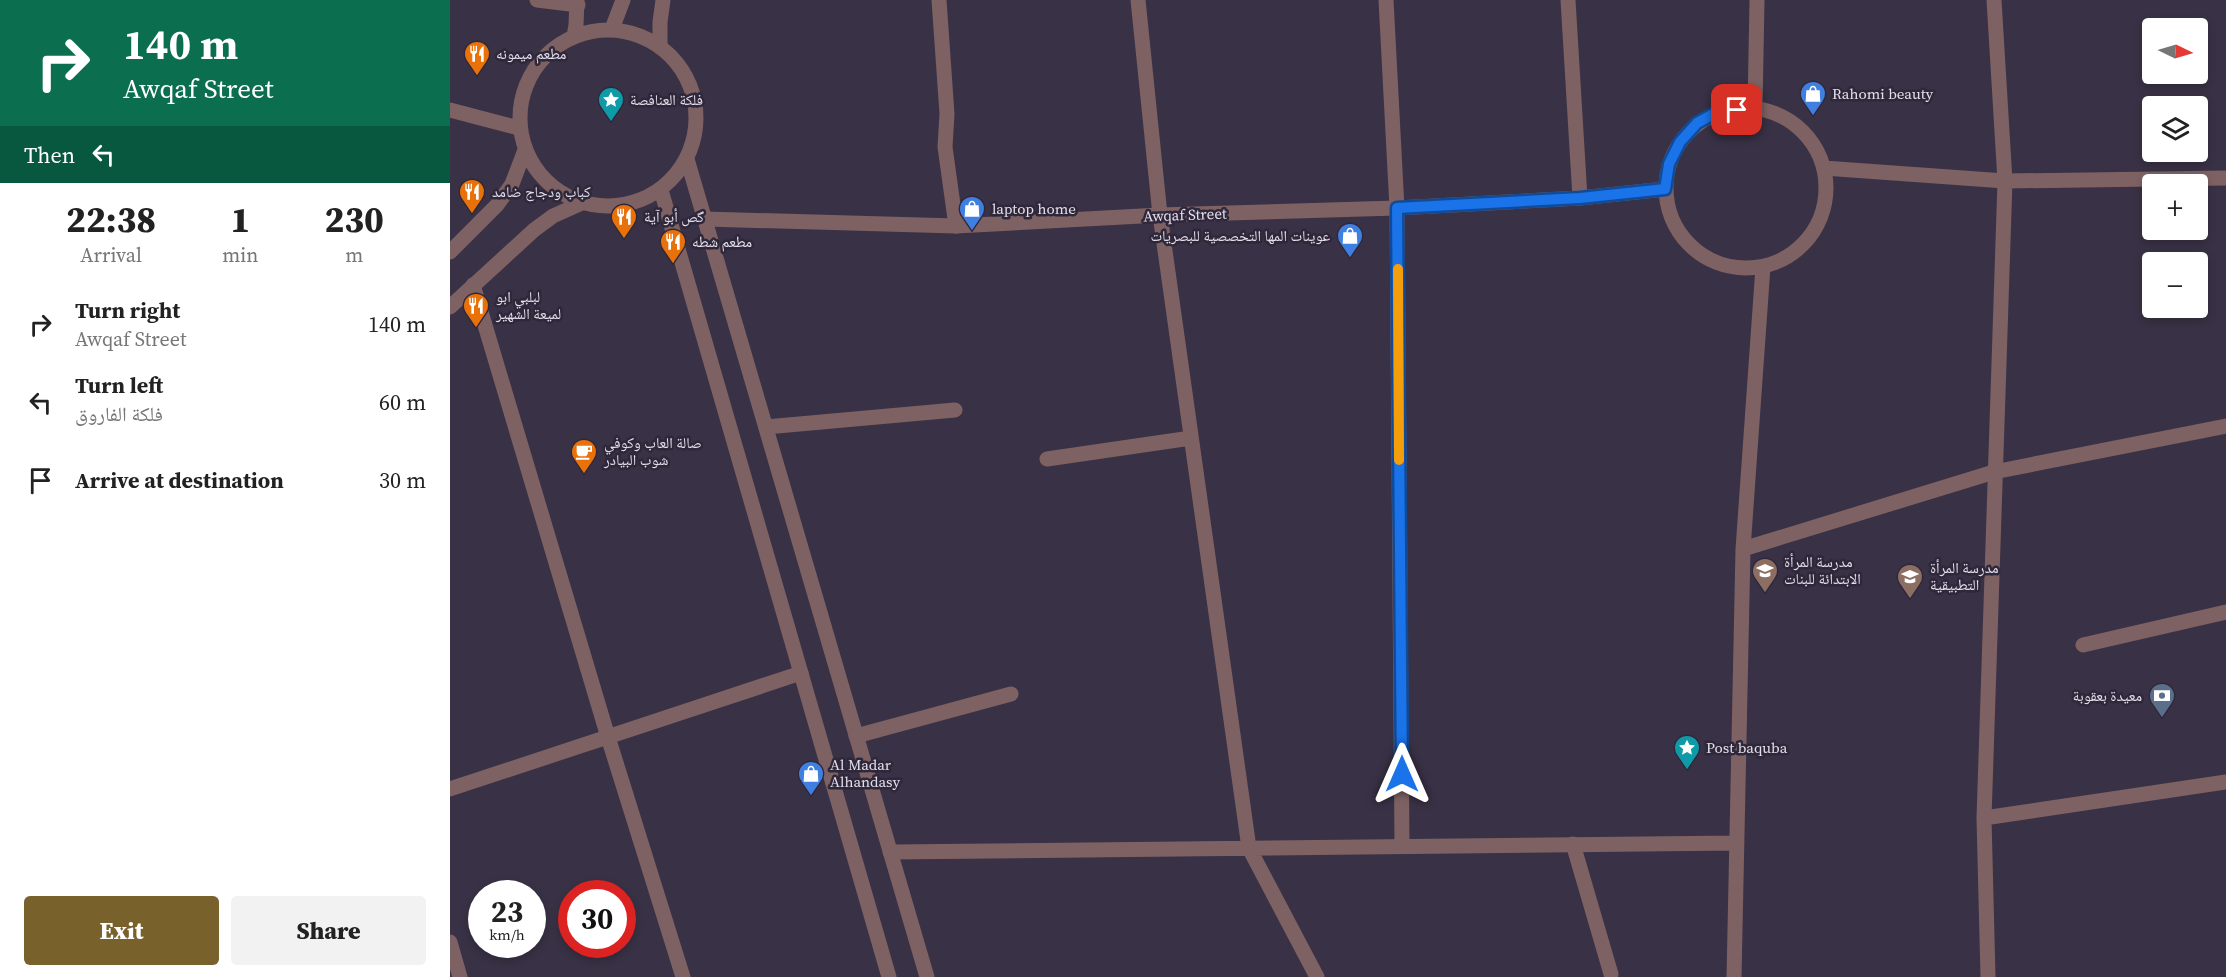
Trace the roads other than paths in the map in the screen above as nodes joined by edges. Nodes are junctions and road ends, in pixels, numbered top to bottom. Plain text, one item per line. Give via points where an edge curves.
1 (537, 0) edge
2 (611, 0) edge
3 (623, 0) edge
4 (663, 0) edge
5 (939, 0) edge
6 (1138, 0) edge
7 (1386, 0) edge
8 (1568, 0) edge
9 (1757, 0) edge
10 (1994, 0) edge
11 (577, 2) edge
12 (611, 29) junction
13 (574, 36) junction
14 (660, 45) junction
15 (1755, 108) junction
16 (450, 110) edge
17 (519, 128) junction
18 (525, 150) junction
19 (687, 159) junction
20 (1824, 168) junction
21 (2226, 178) edge
22 (2005, 181) junction
23 (1665, 189) junction
24 (661, 190) junction
25 (1580, 198) junction
26 (582, 203) junction
27 (1397, 208) junction
28 (1160, 215) junction
29 (705, 219) junction
30 (956, 226) junction
31 (450, 252) edge
32 (1763, 267) junction
33 (472, 285) junction
34 (450, 307) edge
35 (955, 410) dead end
36 (2226, 426) edge
37 (766, 427) junction
38 (1191, 438) junction
39 (1047, 459) dead end
40 (1994, 472) junction
41 (1743, 549) junction
42 (2226, 612) edge
43 (2083, 645) dead end
44 (801, 673) junction
45 (1011, 694) dead end
46 (856, 736) junction
47 (608, 737) junction
48 (2226, 782) edge
49 (450, 789) edge
50 (1984, 818) junction
51 (1737, 843) junction
52 (1573, 844) junction
53 (1402, 845) junction
54 (1249, 848) junction
55 (890, 852) junction
56 (450, 942) edge
57 (1611, 974) dead end
58 (460, 977) edge
59 (683, 977) edge
60 (889, 977) edge
61 (927, 977) edge
62 (1317, 977) edge
63 (1734, 977) edge
64 (1988, 977) edge

1 - 11 street
2 - 12 street
3 - 12 street
4 - 14 street
5 - 30 street via 947,114 945,147
6 - 28 street
7 - 27 street
8 - 25 street
9 - 15 street
10 - 22 street
11 - 13 street
12 - 13 street
12 - 14 street via 629,31
13 - 17 street via 554,47 526,83
14 - 19 street via 678,63 690,85 696,110 695,135
15 - 20 street via 1794,123 1812,143
15 - 23 street via 1719,111 1697,123 1680,142 1669,164
16 - 17 street
17 - 18 street
18 - 26 street via 538,174 558,192
18 - 31 street via 512,184 498,206
19 - 24 street
19 - 29 street
20 - 22 street
20 - 32 street via 1826,194 1820,218 1807,241 1787,257
21 - 22 street
22 - 40 street
23 - 25 street, Awqaf Street
23 - 32 street via 1669,212 1679,234 1695,251 1716,263 1739,269
24 - 26 street via 618,206
24 - 44 street
25 - 27 street, Awqaf Street
26 - 33 street via 534,230
27 - 28 street, Awqaf Street
27 - 53 street
28 - 30 street, Awqaf Street
28 - 38 street
29 - 30 street, Awqaf Street
29 - 37 street
32 - 41 street
33 - 34 street
33 - 47 street
35 - 37 street
36 - 40 street
37 - 46 street
38 - 39 street
38 - 54 street
40 - 41 street
40 - 50 street
41 - 51 street
42 - 43 street
44 - 47 street
44 - 60 street
45 - 46 street
46 - 55 street
47 - 49 street
47 - 59 street
48 - 50 street
50 - 64 street
51 - 52 street
51 - 63 street
52 - 53 street
52 - 57 street
53 - 54 street
54 - 55 street
54 - 62 street
55 - 61 street
56 - 58 street

